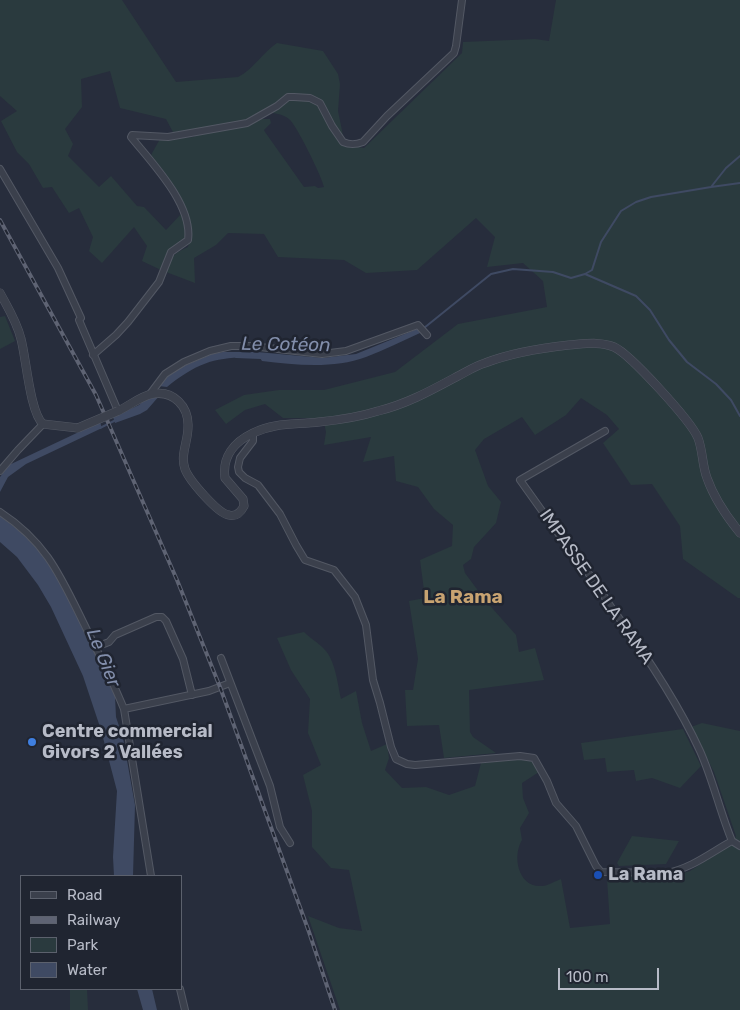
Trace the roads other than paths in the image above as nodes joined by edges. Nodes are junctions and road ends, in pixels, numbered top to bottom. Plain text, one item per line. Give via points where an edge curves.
1 (462, 0) edge
2 (0, 169) edge
3 (0, 293) edge
4 (427, 335) dead end
5 (94, 355) junction
6 (150, 394) junction
7 (118, 411) junction
8 (43, 424) junction
9 (605, 431) dead end
10 (253, 433) junction
11 (0, 471) edge
12 (0, 512) edge
13 (740, 533) edge
14 (96, 647) junction
15 (221, 658) dead end
16 (230, 683) junction
17 (192, 695) junction
18 (124, 709) junction
19 (732, 842) junction
20 (290, 843) dead end
21 (740, 846) edge
22 (151, 875) edge
23 (180, 990) edge
24 (185, 1010) edge

1 - 5 street via 454,52 363,142 353,145 343,142 320,104 310,98 294,97 288,97 247,123 168,137 132,135 184,211 188,240 171,252 159,282 128,322
2 - 5 street via 58,268
3 - 8 street via 21,338 37,417
4 - 6 street via 418,325 346,351 322,354 231,346 184,362 164,374
5 - 7 street
6 - 7 street
6 - 10 street via 168,394 181,404 187,414 188,426 184,453 186,470 216,508 228,516 241,512 244,506 243,499 225,478 227,456 239,442
7 - 8 street, bridge via 78,428
8 - 11 street
9 - 19 street, IMPASSE DE LA RAMA via 520,480 645,653 699,751
10 - 13 street via 279,424 355,417 392,407 483,363 508,355 558,346 606,344 628,357 690,425 700,443 710,485
10 - 19 street via 253,441 240,458 239,472 258,485 280,514 304,557 309,562 334,570 355,596 366,625 373,680 396,759 415,765 526,755 534,758 556,804 576,826 602,872 677,871
12 - 14 street via 32,537 57,569
14 - 17 street via 109,642 115,634 162,617 184,659
14 - 18 street
15 - 16 street
16 - 17 street
16 - 20 street via 270,786 280,827
17 - 18 street
18 - 22 street
19 - 21 street
23 - 24 street

